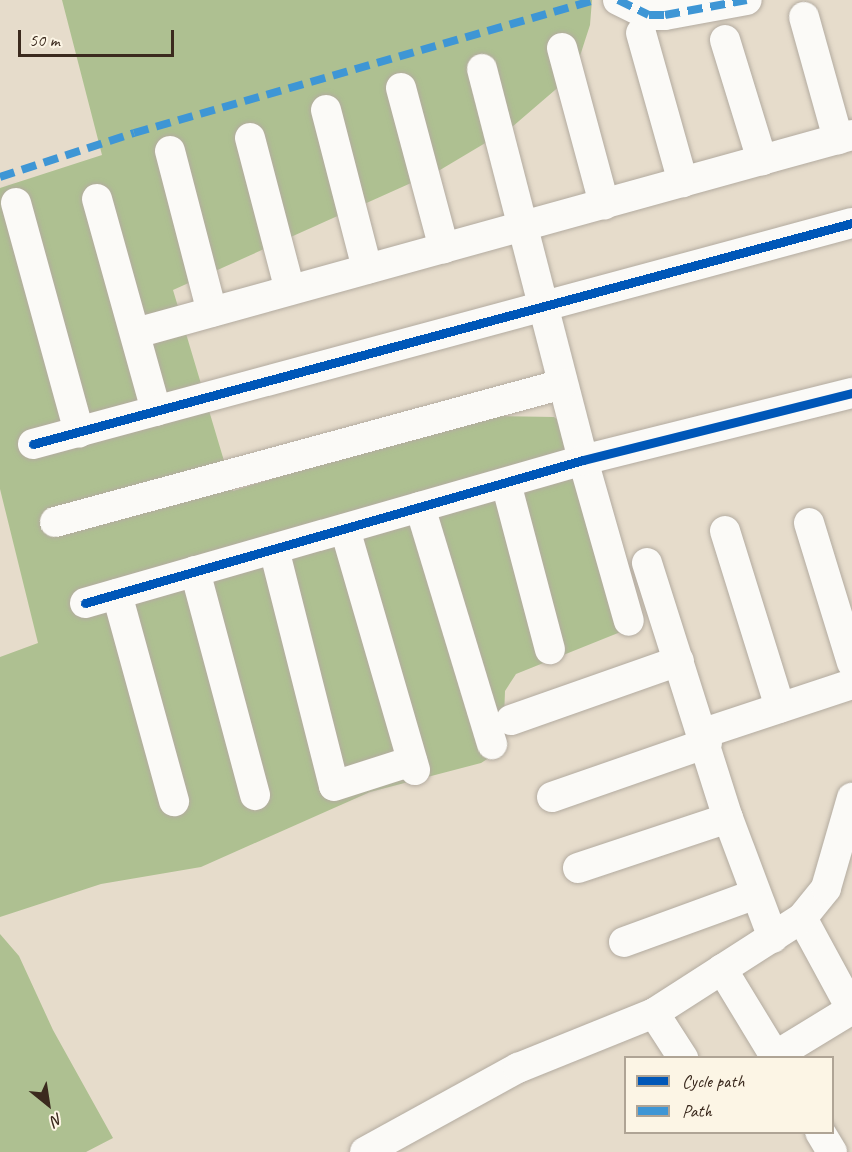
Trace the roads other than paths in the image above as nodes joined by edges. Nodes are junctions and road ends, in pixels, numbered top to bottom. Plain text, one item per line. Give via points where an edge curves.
1 (618, 0) edge
2 (747, 0) edge
3 (804, 17) dead end
4 (641, 33) dead end
5 (725, 39) dead end
6 (562, 48) dead end
7 (482, 69) dead end
8 (401, 88) dead end
9 (326, 110) dead end
10 (845, 137) edge
11 (250, 138) dead end
12 (170, 151) dead end
13 (762, 160) junction
14 (683, 182) junction
15 (97, 199) dead end
16 (16, 203) dead end
17 (604, 204) junction
18 (852, 224) edge
19 (524, 225) junction
20 (444, 248) junction
21 (367, 269) junction
22 (290, 290) junction
23 (543, 306) junction
24 (212, 312) junction
25 (136, 333) junction
26 (563, 384) junction
27 (852, 393) edge
28 (156, 411) junction
29 (79, 432) junction
30 (33, 444) dead end
31 (583, 460) junction
32 (506, 483) junction
33 (420, 507) junction
34 (55, 522) dead end
35 (809, 523) dead end
36 (345, 529) junction
37 (725, 531) dead end
38 (273, 549) junction
39 (647, 563) dead end
40 (195, 571) junction
41 (117, 594) junction
42 (85, 603) dead end
43 (629, 621) dead end
44 (550, 649) dead end
45 (679, 661) junction
46 (852, 663) edge
47 (852, 684) edge
48 (780, 708) junction
49 (511, 720) dead end
50 (705, 738) junction
51 (492, 744) dead end
52 (255, 795) dead end
53 (552, 797) dead end
54 (852, 798) edge
55 (174, 801) dead end
56 (728, 818) junction
57 (578, 868) dead end
58 (756, 894) junction
59 (802, 918) junction
60 (773, 938) junction
61 (624, 942) dead end
62 (722, 969) junction
63 (852, 1009) edge
64 (654, 1013) junction
65 (682, 1056) edge
66 (774, 1056) edge
67 (777, 1056) edge
68 (821, 1134) edge
69 (365, 1152) edge
70 (832, 1152) edge

1 - 2 street via 649,15
3 - 10 street
4 - 14 street
5 - 13 street
6 - 17 street
7 - 19 street
8 - 20 street
9 - 21 street
10 - 13 street
11 - 22 street
12 - 24 street
13 - 14 street
14 - 17 street
15 - 25 street
16 - 29 street
17 - 19 street
18 - 23 street
19 - 20 street
19 - 23 street
20 - 21 street
21 - 22 street
22 - 24 street
23 - 26 street
23 - 28 street
24 - 25 street
25 - 28 street
26 - 31 street
26 - 34 street
27 - 31 street
28 - 29 street
29 - 30 street
31 - 32 street
31 - 43 street
32 - 33 street
32 - 44 street
33 - 36 street
33 - 51 street
35 - 46 street
36 - 38 street
36 - 38 street via 414,766 334,786
37 - 48 street
38 - 40 street
39 - 45 street
40 - 41 street
40 - 52 street
41 - 42 street
41 - 55 street
45 - 49 street
45 - 50 street
47 - 48 street
48 - 50 street
50 - 53 street
50 - 56 street
54 - 59 street via 826,888
56 - 57 street
56 - 58 street
58 - 60 street
58 - 61 street
59 - 60 street
59 - 63 street
60 - 62 street
62 - 64 street
62 - 66 street
63 - 67 street
64 - 65 street
64 - 69 street via 518,1068
68 - 70 street

